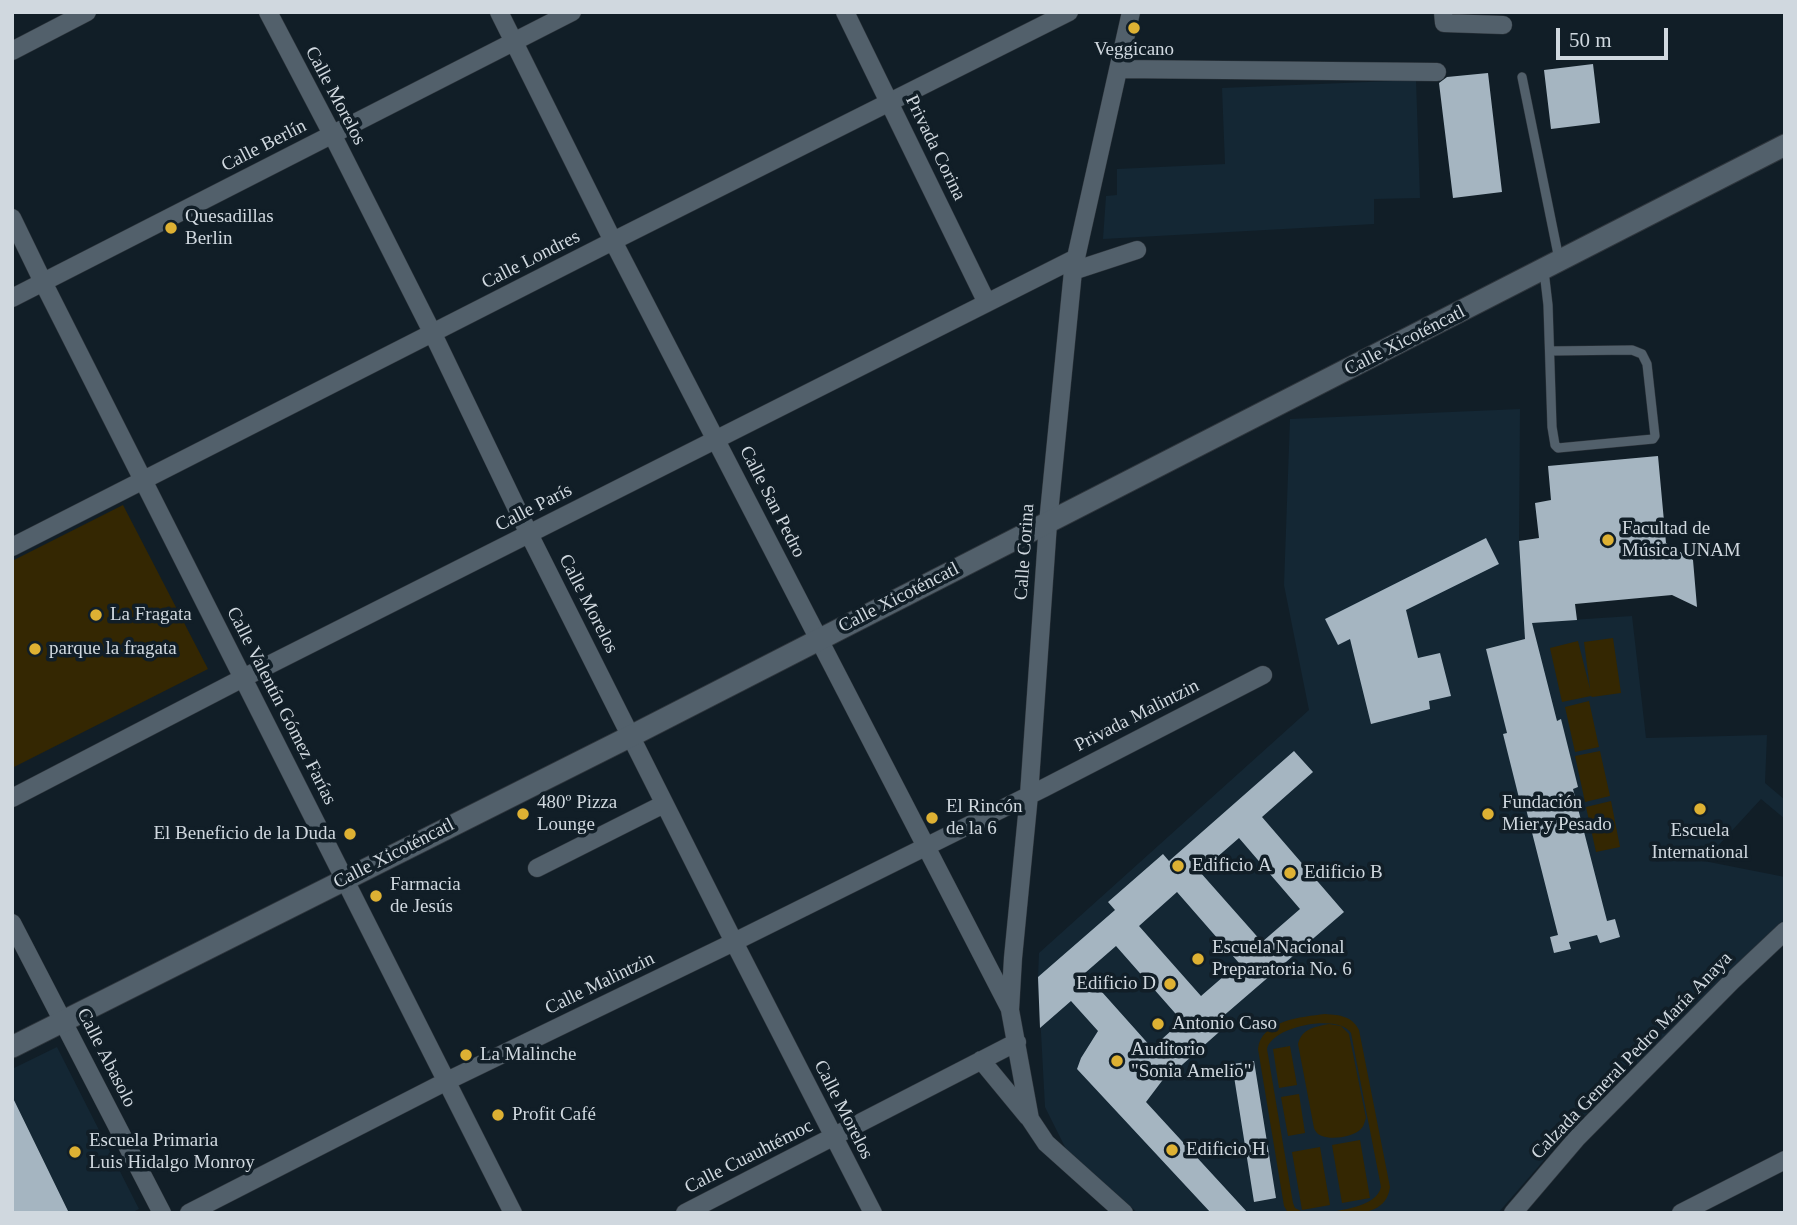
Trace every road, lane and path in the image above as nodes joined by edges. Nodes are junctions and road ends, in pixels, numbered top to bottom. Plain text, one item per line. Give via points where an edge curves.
1 (87, 12) edge
2 (268, 12) edge
3 (499, 12) edge
4 (572, 12) edge
5 (845, 12) edge
6 (1069, 12) edge
7 (1131, 12) edge
8 (1443, 12) edge
9 (1503, 25) dead end
10 (514, 42) junction
11 (12, 51) edge
12 (1127, 70) junction
13 (1437, 72) dead end
14 (1522, 77) dead end
15 (890, 103) junction
16 (332, 134) junction
17 (1785, 145) edge
18 (12, 218) edge
19 (613, 241) junction
20 (1136, 250) dead end
21 (1074, 264) junction
22 (1551, 265) junction
23 (43, 282) junction
24 (12, 298) edge
25 (987, 303) junction
26 (433, 334) junction
27 (1550, 351) junction
28 (716, 439) junction
29 (143, 481) junction
30 (1048, 523) junction
31 (529, 534) junction
32 (12, 547) edge
33 (818, 639) junction
34 (1263, 675) dead end
35 (243, 678) junction
36 (631, 736) junction
37 (1029, 795) junction
38 (12, 798) edge
39 (664, 804) junction
40 (926, 845) junction
41 (537, 868) dead end
42 (345, 878) junction
43 (12, 923) edge
44 (1785, 931) edge
45 (734, 942) junction
46 (1010, 1010) junction
47 (63, 1021) junction
48 (1017, 1042) junction
49 (12, 1047) edge
50 (981, 1060) junction
51 (447, 1081) junction
52 (1030, 1119) junction
53 (834, 1138) junction
54 (1785, 1160) edge
55 (162, 1213) edge
56 (189, 1213) edge
57 (513, 1213) edge
58 (685, 1213) edge
59 (873, 1213) edge
60 (1124, 1213) edge
61 (1513, 1213) edge
62 (1681, 1213) edge

1 - 11 street
2 - 16 street, Calle Morelos
3 - 10 street, Calle San Pedro
4 - 10 street, Calle Berlín
5 - 15 street, Privada Corina
6 - 15 street, Calle Londres
7 - 12 street, Calle Corina
8 - 9 street via 1444,23
10 - 16 street, Calle Berlín
10 - 19 street, Calle San Pedro
12 - 13 street
12 - 21 street, Calle Corina
14 - 22 lane
15 - 19 street, Calle Londres
15 - 25 street, Privada Corina
16 - 23 street, Calle Berlín
16 - 26 street, Calle Morelos
17 - 22 street, Calle Xicoténcatl
18 - 23 street, Calle Valentín Gómez Farías
19 - 26 street, Calle Londres
19 - 28 street, Calle San Pedro
20 - 21 street, Calle París
21 - 25 street, Calle París
21 - 30 street, Calle Corina
22 - 27 lane
22 - 30 street, Calle Xicoténcatl
23 - 24 street, Calle Berlín
23 - 29 street, Calle Valentín Gómez Farías
25 - 28 street, Calle París
26 - 29 street, Calle Londres
26 - 31 street, Calle Morelos
27 - 27 lane via 1552,426 1558,448 1653,439 1647,364 1642,354 1632,350
28 - 31 street, Calle París
28 - 33 street, Calle San Pedro
29 - 32 street, Calle Londres
29 - 35 street, Calle Valentín Gómez Farías
30 - 33 street, Calle Xicoténcatl
30 - 37 street, Calle Corina
31 - 35 street, Calle París
31 - 36 street, Calle Morelos
33 - 36 street, Calle Xicoténcatl
33 - 40 street, Calle San Pedro
34 - 37 street, Privada Malintzin
35 - 38 street, Calle París
35 - 42 street, Calle Valentín Gómez Farías
36 - 39 street, Calle Morelos
36 - 42 street, Calle Xicoténcatl
37 - 40 street, Calle Malintzin
37 - 46 street, Calle Corina
39 - 41 street
39 - 45 street, Calle Morelos
40 - 45 street, Calle Malintzin
40 - 46 street, Calle San Pedro
42 - 47 street, Calle Xicoténcatl
42 - 51 street, Calle Valentín Gómez Farías
43 - 47 street, Calle Abasolo
44 - 61 street, Calzada General Pedro María Anaya via 1577,1138
45 - 51 street, Calle Malintzin
45 - 53 street, Calle Morelos
46 - 48 street, Calle Corina
47 - 49 street, Calle Xicoténcatl
47 - 55 street, Calle Abasolo
48 - 50 street, Calle Cuauhtémoc
48 - 52 street
50 - 52 street
50 - 53 street, Calle Cuauhtémoc
51 - 56 street, Calle Malintzin
51 - 57 street, Calle Valentín Gómez Farías
52 - 60 street via 1046,1143
53 - 58 street, Calle Cuauhtémoc
53 - 59 street, Calle Morelos
54 - 62 street

